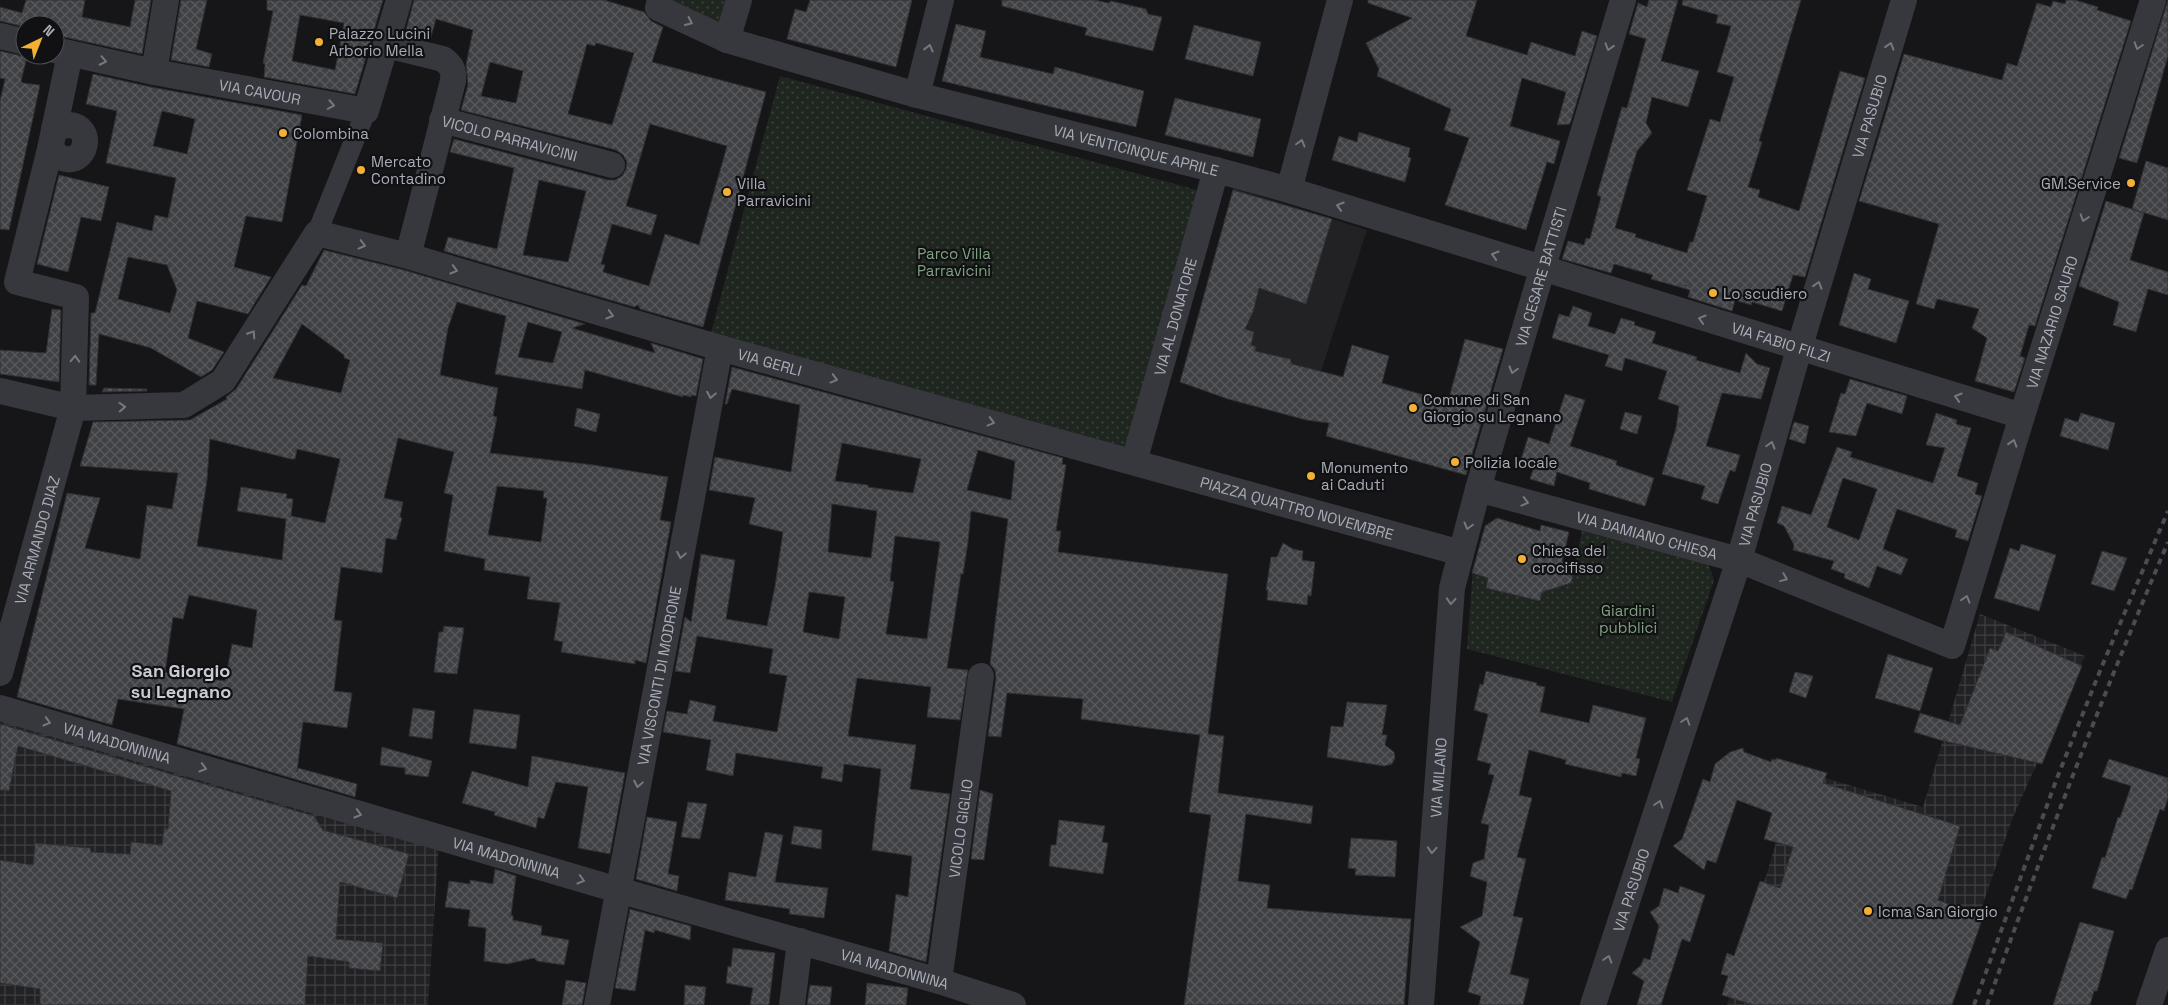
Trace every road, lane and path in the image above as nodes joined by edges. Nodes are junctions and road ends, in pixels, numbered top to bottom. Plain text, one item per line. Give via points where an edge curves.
1 (166, 0) edge
2 (398, 0) edge
3 (660, 0) edge
4 (739, 0) edge
5 (941, 0) edge
6 (1340, 0) edge
7 (1624, 0) edge
8 (1904, 0) edge
9 (2153, 0) edge
10 (0, 36) edge
11 (15, 40) edge
12 (727, 40) junction
13 (386, 44) junction
14 (65, 53) edge
15 (61, 65) edge
16 (154, 72) junction
17 (917, 95) junction
18 (366, 111) junction
19 (442, 120) junction
20 (612, 165) dead end
21 (1216, 170) junction
22 (1289, 190) junction
23 (317, 234) junction
24 (408, 256) junction
25 (1542, 270) junction
26 (720, 348) junction
27 (1798, 349) junction
28 (0, 391) edge
29 (73, 408) junction
30 (2022, 416) junction
31 (1134, 462) junction
32 (1478, 489) junction
33 (1461, 553) junction
34 (1738, 560) junction
35 (1952, 646) joint
36 (0, 673) edge
37 (981, 676) dead end
38 (0, 708) edge
39 (618, 890) junction
40 (800, 941) junction
41 (2168, 950) edge
42 (938, 981) junction
43 (597, 1005) edge
44 (792, 1005) edge
45 (1013, 1005) edge
46 (1421, 1005) edge
47 (1593, 1005) edge
48 (2149, 1005) edge

1 - 16 street
2 - 13 street
3 -> 12 street, VIA VENTICINQUE APRILE via 658,8
4 - 12 street
17 -> 5 street
22 -> 6 street
7 -> 25 street, VIA CESARE BATTISTI
27 -> 8 street, VIA PASUBIO
9 -> 30 street, VIA NAZARIO SAURO
10 - 11 street
12 - 17 street, VIA VENTICINQUE APRILE
13 - 18 street
13 - 19 street, VICOLO PARRAVICINI via 443,59 450,64 454,70 453,81
14 -> 16 street, VIA CAVOUR
29 -> 15 street, VIA ARMANDO DIAZ via 76,297 17,282 52,139
16 -> 18 street, VIA CAVOUR
17 - 21 street, VIA VENTICINQUE APRILE
18 - 23 street
19 - 20 street, VICOLO PARRAVICINI
19 - 24 street
21 - 22 street, VIA VENTICINQUE APRILE
21 - 31 street, VIA AL DONATORE
25 -> 22 street, VIA VENTICINQUE APRILE
23 -> 24 street, VIA GERLI
29 -> 23 street via 184,405 223,381
24 -> 26 street, VIA GERLI
27 -> 25 street, VIA FABIO FILZI
25 -> 32 street, VIA CESARE BATTISTI
26 -> 31 street, VIA GERLI
26 -> 39 street, VIA VISCONTI DI MODRONE
30 -> 27 street, VIA FABIO FILZI
34 -> 27 street, VIA PASUBIO
28 - 29 street
29 - 36 street, VIA ARMANDO DIAZ
35 -> 30 street, VIA NAZARIO SAURO
31 - 33 street, PIAZZA QUATTRO NOVEMBRE
32 -> 33 street, VIA CESARE BATTISTI
32 -> 34 street, VIA DAMIANO CHIESA
33 -> 46 street, VIA MILANO via 1452,588
34 -> 35 street, VIA DAMIANO CHIESA
47 -> 34 street, VIA PASUBIO
37 - 42 street, VICOLO GIGLIO
38 -> 39 street, VIA MADONNINA
39 - 40 street, VIA MADONNINA
39 - 43 street, VIA VISCONTI DI MODRONE
40 - 42 street, VIA MADONNINA
40 - 44 street
41 - 48 street
42 - 45 street, VIA MADONNINA

